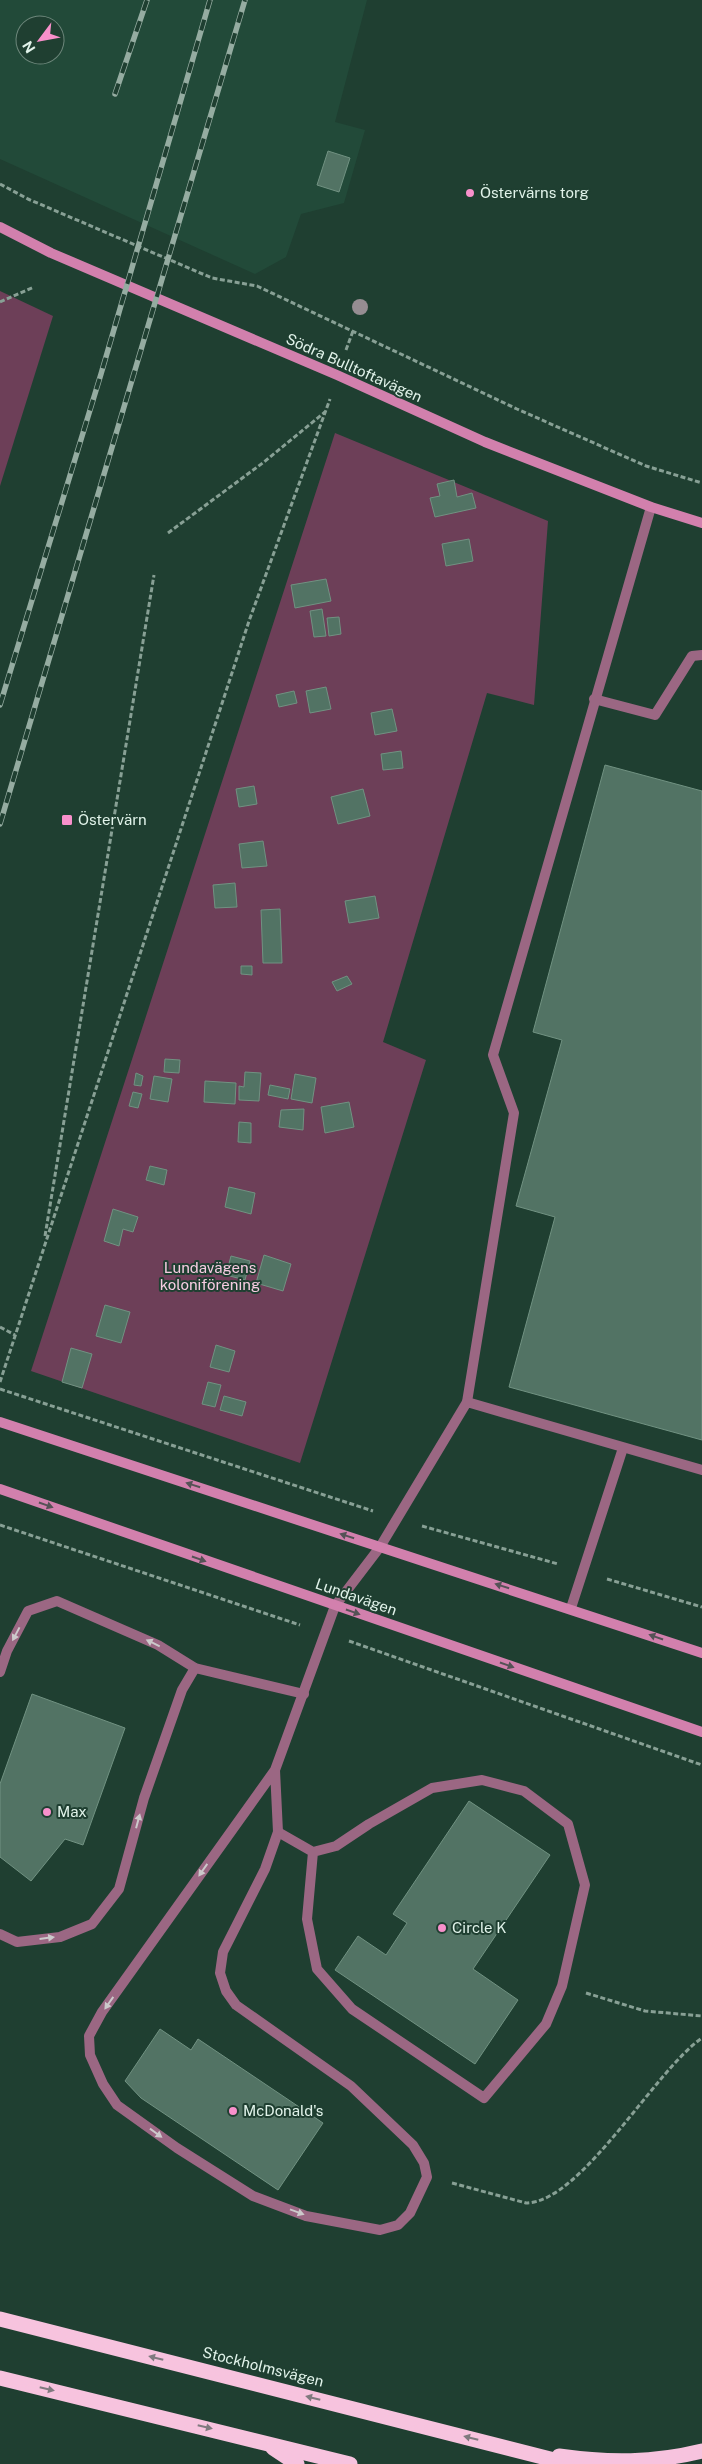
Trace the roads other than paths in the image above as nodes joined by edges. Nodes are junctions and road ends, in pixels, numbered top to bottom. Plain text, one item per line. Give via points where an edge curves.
1 (0, 226) edge
2 (651, 507) junction
3 (702, 523) edge
4 (702, 655) edge
5 (594, 700) junction
6 (467, 1402) junction
7 (0, 1422) edge
8 (623, 1448) junction
9 (702, 1470) edge
10 (0, 1489) edge
11 (380, 1547) junction
12 (334, 1606) junction
13 (571, 1608) junction
14 (702, 1653) edge
15 (195, 1668) junction
16 (0, 1672) edge
17 (304, 1694) junction
18 (702, 1732) edge
19 (275, 1770) junction
20 (278, 1832) junction
21 (313, 1852) junction
22 (0, 1934) edge
23 (0, 2319) edge
24 (0, 2378) edge
25 (262, 2441) junction
26 (518, 2450) junction
27 (702, 2451) edge
28 (297, 2464) edge
29 (350, 2464) edge
30 (570, 2464) edge

1 - 2 main road, Södra Bulltoftavägen via 51,253 485,442
2 - 3 main road, Södra Bulltoftavägen
2 - 5 lane
4 - 5 lane via 692,656 655,715
5 - 6 lane via 493,1055 514,1113
6 - 8 lane
6 - 11 lane
11 -> 7 main road
8 - 9 lane
8 - 13 lane
10 -> 12 main road, Lundavägen
11 - 12 lane
13 -> 11 main road
12 - 17 lane
12 -> 18 main road, Lundavägen
14 -> 13 main road
15 -> 16 lane via 158,1645 57,1600 28,1611
15 - 17 lane
22 -> 15 lane via 17,1942 60,1936 92,1924 119,1889 144,1798 182,1690
17 - 19 lane
19 - 20 lane
19 -> 20 lane via 102,2012 90,2036 90,2054 102,2084 117,2105 253,2196 306,2216 380,2230 398,2224 410,2213 427,2177 424,2163 413,2145 351,2086 236,2005 226,1991 220,1973 223,1952 265,1869
20 - 21 lane
21 - 21 lane via 307,1919 317,1969 352,2009 484,2098 546,2024 562,1986 585,1885 568,1824 524,1791 482,1780 432,1788 336,1846
26 -> 23 highway, Stockholmsvägen
24 -> 25 highway
25 - 28 highway
25 - 29 highway
26 - 27 highway via 617,2462 668,2459
26 - 30 highway

